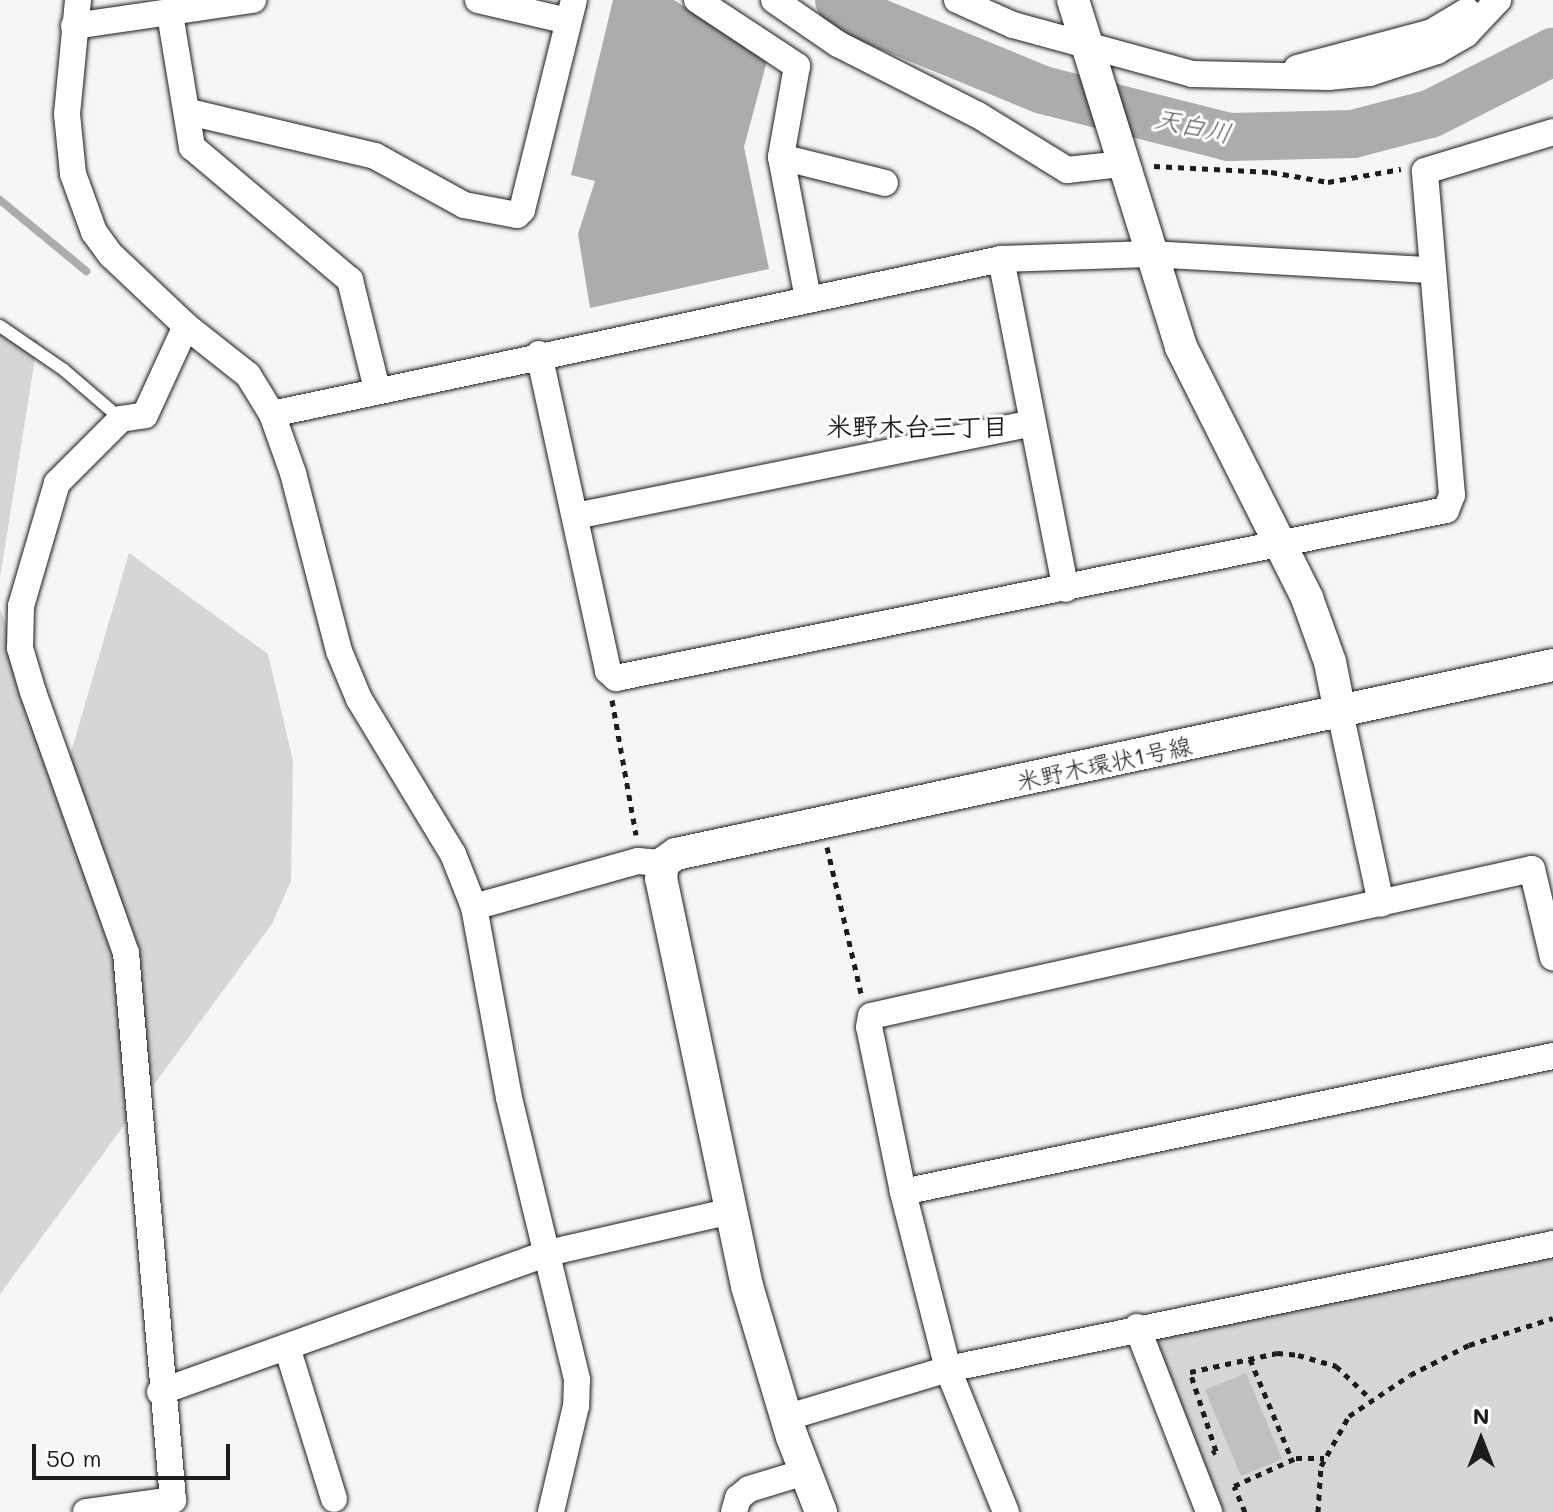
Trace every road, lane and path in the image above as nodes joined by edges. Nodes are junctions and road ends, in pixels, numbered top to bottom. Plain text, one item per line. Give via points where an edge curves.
1 (253, 0) edge
2 (478, 0) edge
3 (697, 0) edge
4 (774, 0) edge
5 (957, 0) edge
6 (1073, 0) edge
7 (1474, 0) edge
8 (1498, 0) edge
9 (571, 10) edge
10 (76, 13) edge
11 (170, 14) junction
12 (1085, 41) junction
13 (1279, 73) junction
14 (189, 112) junction
15 (1553, 132) edge
16 (781, 157) junction
17 (1119, 157) junction
18 (1433, 167) junction
19 (885, 183) dead end
20 (1150, 254) junction
21 (1001, 259) junction
22 (1430, 270) junction
23 (808, 298) junction
24 (0, 326) edge
25 (186, 326) junction
26 (539, 354) junction
27 (377, 389) junction
28 (272, 414) junction
29 (121, 419) junction
30 (1032, 423) junction
31 (576, 516) junction
32 (1284, 544) junction
33 (1066, 589) junction
34 (1553, 665) edge
35 (608, 671) junction
36 (1340, 712) junction
37 (821, 823) junction
38 (655, 865) junction
39 (1381, 904) junction
40 (474, 907) junction
41 (1553, 958) edge
42 (869, 1027) junction
43 (1553, 1056) edge
44 (903, 1192) junction
45 (731, 1211) junction
46 (1553, 1244) edge
47 (548, 1253) junction
48 (1553, 1318) edge
49 (1137, 1327) junction
50 (287, 1347) junction
51 (1250, 1359) junction
52 (948, 1369) junction
53 (160, 1392) junction
54 (1372, 1400) junction
55 (785, 1418) junction
56 (1203, 1440) dead end
57 (1324, 1458) junction
58 (1292, 1460) junction
59 (805, 1472) junction
60 (334, 1499) dead end
61 (86, 1512) edge
62 (551, 1512) edge
63 (734, 1512) edge
64 (821, 1512) edge
65 (1006, 1512) edge
66 (1209, 1512) edge
67 (1245, 1512) edge
68 (1318, 1512) edge

1 - 11 street
2 - 9 street
3 - 16 street via 797,66
4 - 17 street via 838,44 978,115 1067,170
5 - 12 street via 1013,25
6 - 12 street
7 - 13 street via 1461,19 1432,32
8 - 13 street via 1466,34 1437,51 1370,73
9 - 14 street via 517,215 464,205 375,156
10 - 11 street
10 - 25 street via 67,114 73,174 83,204 111,255
11 - 14 street
12 - 13 street via 1192,74
12 - 17 street
14 - 27 street via 196,153 350,280
15 - 18 street
16 - 19 street
16 - 23 street
17 - 18 path via 1328,182 1423,164
17 - 20 street
18 - 22 street via 1425,171 1423,181
20 - 21 street
20 - 22 street
20 - 32 street via 1211,415
21 - 23 street
21 - 30 street
22 - 32 street via 1452,504 1446,510
23 - 26 street
24 - 29 lane via 75,378
25 - 28 street via 248,375
25 - 29 street via 145,415
26 - 27 street
26 - 31 street
27 - 28 street
28 - 40 street via 293,473 339,651 359,699 453,854
29 - 53 street via 57,483 21,606 20,648 126,953
30 - 31 street
30 - 33 street
31 - 35 street
32 - 33 street
32 - 36 street via 1330,662
33 - 35 street via 627,680
34 - 36 street, 米野木環状1号線
35 - 38 path
36 - 37 street, 米野木環状1号線
36 - 39 street
37 - 38 street, 米野木環状1号線 via 676,854
37 - 42 path
38 - 40 street
38 - 45 street
39 - 41 street via 1532,869
39 - 42 street via 879,1010
40 - 47 street via 509,1098
42 - 44 street
43 - 44 street
44 - 52 street
45 - 47 street
45 - 55 street
46 - 49 street
47 - 50 street
47 - 62 street via 578,1392
48 - 54 path via 1469,1345
49 - 52 street
49 - 66 street
50 - 53 street
50 - 60 street
51 - 54 path via 1277,1353 1319,1359 1350,1375
51 - 56 path via 1190,1372 1216,1451 1211,1453
51 - 58 path
52 - 55 street
52 - 65 street
53 - 61 street via 173,1500
54 - 57 path via 1337,1430
55 - 59 street
57 - 58 path
57 - 68 path
58 - 67 path via 1234,1486
59 - 63 street via 749,1489 738,1498
59 - 64 street

